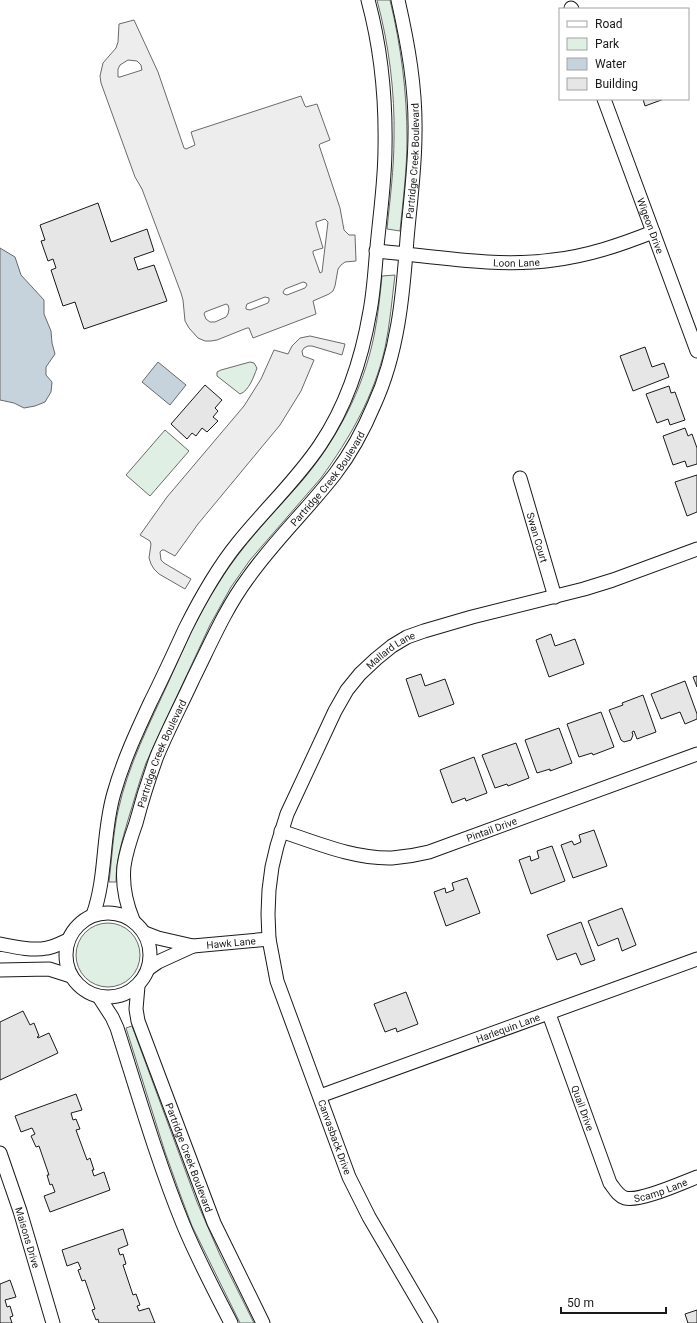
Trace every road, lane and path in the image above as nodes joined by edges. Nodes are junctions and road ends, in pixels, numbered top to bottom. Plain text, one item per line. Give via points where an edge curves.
1 (368, 0) edge
2 (398, 0) edge
3 (604, 100) edge
4 (653, 232) junction
5 (376, 251) junction
6 (406, 254) junction
7 (697, 351) edge
8 (520, 478) dead end
9 (697, 549) edge
10 (556, 597) junction
11 (697, 754) edge
12 (281, 831) junction
13 (93, 915) junction
14 (133, 920) junction
15 (145, 933) junction
16 (269, 938) junction
17 (68, 940) junction
18 (0, 944) edge
19 (193, 946) junction
20 (697, 959) edge
21 (148, 969) junction
22 (0, 970) edge
23 (70, 976) junction
24 (138, 986) junction
25 (99, 997) junction
26 (549, 1014) junction
27 (320, 1096) junction
28 (0, 1153) edge
29 (697, 1177) edge
30 (623, 1198) joint
31 (53, 1323) edge
32 (231, 1323) edge
33 (263, 1323) edge
34 (431, 1323) edge

1 - 5 street via 381,60 385,120 384,181
2 - 6 street, Partridge Creek Boulevard via 412,72 415,132
3 - 4 street, Wigeon Drive
4 - 6 street, Loon Lane via 596,252 552,261 489,262
4 - 7 street, Wigeon Drive
5 - 6 street, Loon Lane
5 - 13 street via 371,308 361,354 345,400 320,445 235,546 213,578 186,627 135,736 112,800 99,894
6 - 14 street, Partridge Creek Boulevard via 394,347 376,403 362,432 336,472 247,578 218,628 157,757 124,865 126,898
8 - 10 street, Swan Court
9 - 10 street, Mallard Lane via 613,580
10 - 12 street, Mallard Lane via 424,631 407,637 376,659 347,690 335,711 295,794
11 - 12 street, Pintail Drive via 429,852 411,856 393,858 356,854
12 - 16 street, Mallard Lane via 269,890
13 - 14 street via 109,912
13 - 17 street via 84,919
14 - 15 street
15 - 19 street, Hawk Lane
15 - 21 street via 150,950
16 - 19 street, Hawk Lane
16 - 27 street, Canvasback Drive via 277,981
17 - 18 street via 40,949
17 - 23 street via 65,958
19 - 21 street, Hawk Lane
20 - 26 street, Harlequin Lane
21 - 24 street
22 - 23 street via 49,970
23 - 25 street via 83,989
24 - 25 street via 120,996
24 - 33 street, Partridge Creek Boulevard via 138,1021 214,1223
25 - 32 street via 117,1028 163,1170 184,1225
26 - 27 street, Harlequin Lane
26 - 30 street, Quail Drive via 610,1182
27 - 34 street, Canvasback Drive via 359,1198
28 - 31 street, Maisons Drive
29 - 30 street, Scamp Lane via 644,1196

